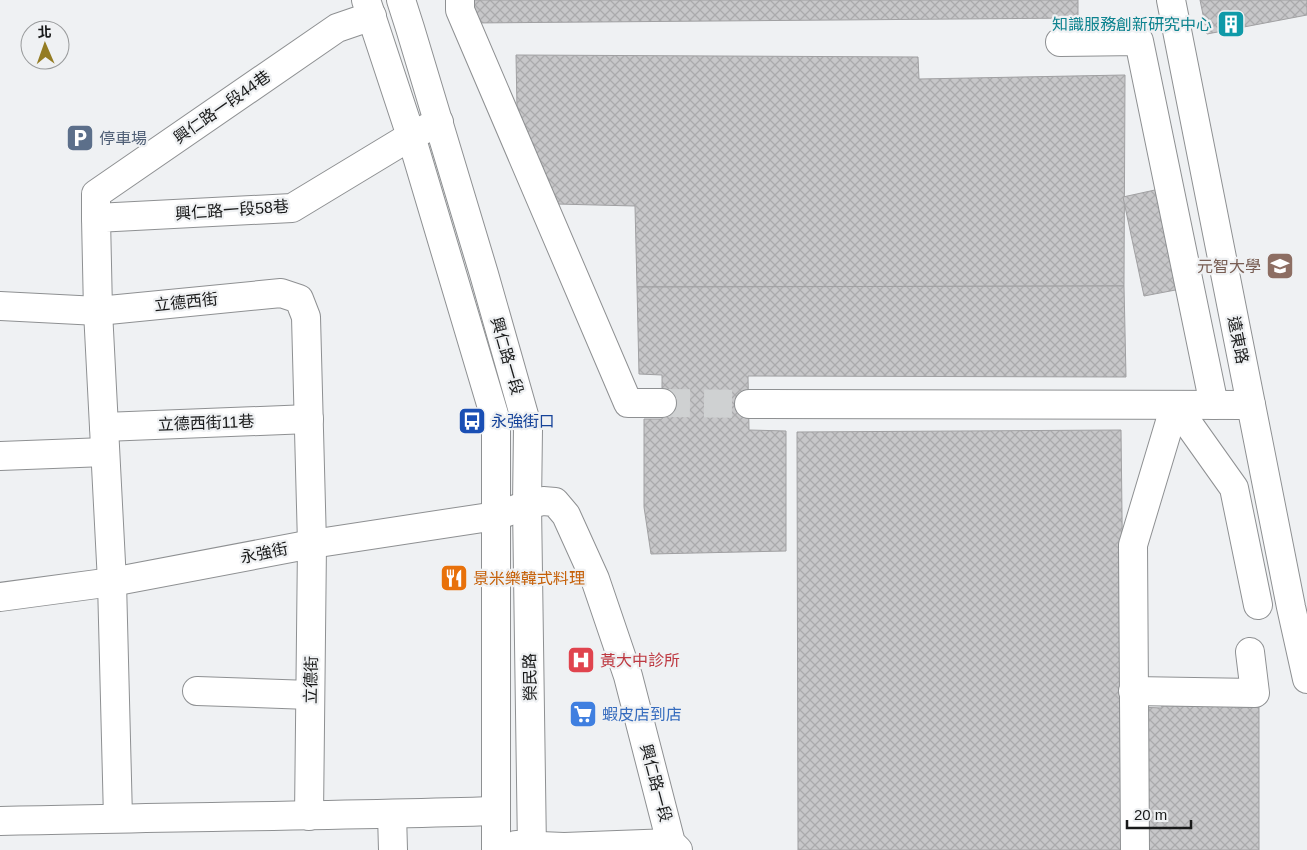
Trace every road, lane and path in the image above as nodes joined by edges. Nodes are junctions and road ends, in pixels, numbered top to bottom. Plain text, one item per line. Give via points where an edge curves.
1 (400, 0) edge
2 (460, 0) edge
3 (1171, 0) edge
4 (369, 8) edge
5 (1060, 42) dead end
6 (439, 122) junction
7 (411, 136) junction
8 (96, 218) junction
9 (0, 306) edge
10 (98, 311) junction
11 (662, 403) tunnel mouth
12 (749, 404) tunnel mouth
13 (1175, 405) junction
14 (1214, 405) junction
15 (1251, 405) junction
16 (309, 419) junction
17 (104, 439) junction
18 (0, 456) edge
19 (527, 504) junction
20 (496, 516) junction
21 (312, 544) junction
22 (112, 582) junction
23 (0, 597) edge
24 (1258, 605) dead end
25 (1299, 607) edge
26 (1250, 652) dead end
27 (1307, 678) edge
28 (197, 691) dead end
29 (1134, 691) junction
30 (310, 696) junction
31 (495, 811) junction
32 (392, 814) junction
33 (309, 816) junction
34 (118, 818) junction
35 (0, 821) edge
36 (674, 846) edge
37 (496, 847) edge
38 (532, 848) edge
39 (393, 850) edge
40 (1134, 850) edge

1 - 6 street, 興仁路一段
2 - 11 street via 460,10 628,403
3 - 15 street, 遠東路
4 - 7 street, 興仁路一段
4 - 8 street, 興仁路一段44巷 via 96,194
5 - 14 street via 1139,40
6 - 7 street, 興仁路一段58巷
6 - 19 street, 興仁路一段 via 528,429
7 - 8 street, 興仁路一段58巷 via 292,208
7 - 20 street, 興仁路一段 via 496,421
8 - 10 street
9 - 10 street
10 - 16 street, 立德西街 via 281,293 299,299 306,317
10 - 17 street
12 - 13 street
13 - 14 street
13 - 24 street via 1234,488
13 - 29 street via 1132,545
14 - 15 street
15 - 25 street, 遠東路
16 - 17 street, 立德西街11巷
16 - 21 street, 立德西街
17 - 18 street, 立德西街11巷
17 - 22 street
19 - 20 street, 永強街
19 - 36 street, 興仁路一段 via 555,502 566,516 595,579 628,676
19 - 38 street, 榮民路
20 - 21 street, 永強街
20 - 31 street, 榮民路
21 - 22 street, 永強街
21 - 30 street, 立德街
22 - 23 street, 永強街
22 - 34 street
25 - 27 street, 遠東路
26 - 29 street via 1255,693
28 - 30 street
29 - 40 street
30 - 33 street, 立德街
31 - 32 street
31 - 37 street, 榮民路
32 - 33 street
32 - 39 street
33 - 34 street
34 - 35 street
36 - 38 street
37 - 38 street

